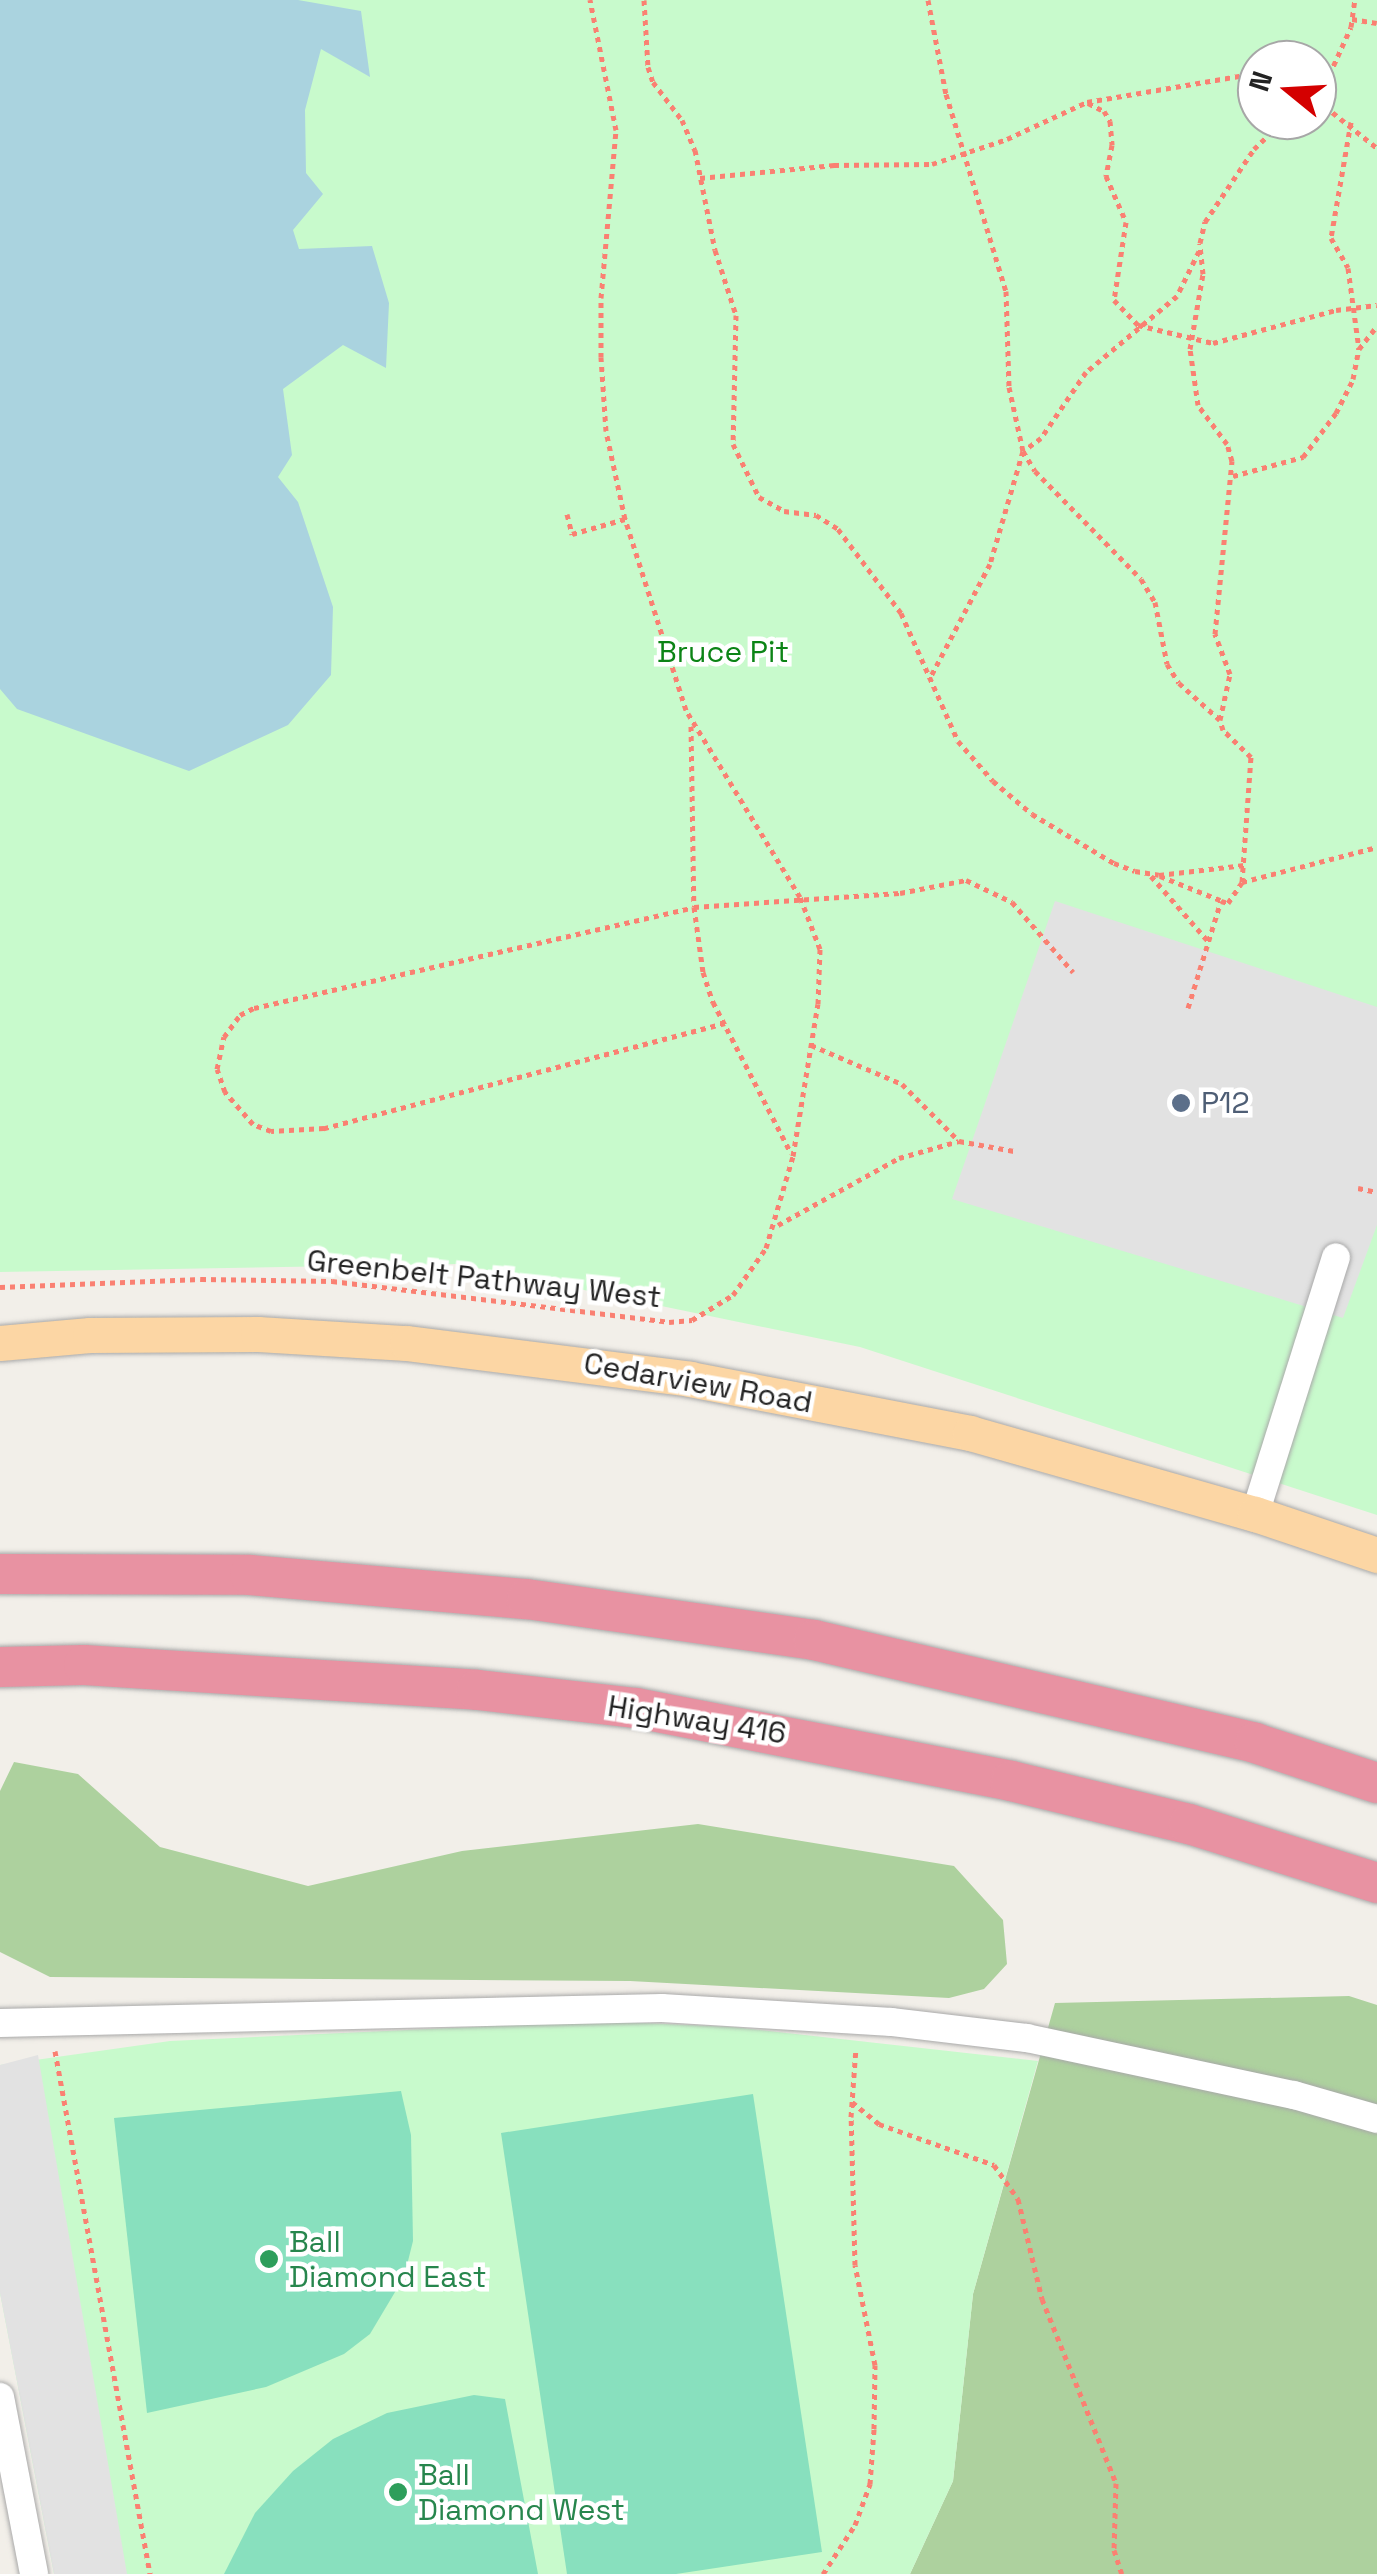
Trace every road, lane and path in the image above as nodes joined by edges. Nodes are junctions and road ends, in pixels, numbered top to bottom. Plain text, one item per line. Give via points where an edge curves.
1 (590, 0) edge
2 (644, 0) edge
3 (928, 0) edge
4 (1355, 0) edge
5 (1352, 19) junction
6 (1377, 23) edge
7 (1337, 55) edge
8 (1237, 76) edge
9 (1087, 102) junction
10 (1337, 113) edge
11 (1351, 122) junction
12 (1263, 140) edge
13 (1377, 148) edge
14 (966, 152) junction
15 (700, 178) junction
16 (1200, 248) junction
17 (1377, 305) edge
18 (1351, 308) junction
19 (1138, 325) junction
20 (1377, 326) edge
21 (1192, 339) junction
22 (1359, 349) junction
23 (1024, 452) junction
24 (1232, 476) junction
25 (567, 514) dead end
26 (625, 519) junction
27 (930, 678) junction
28 (1220, 720) junction
29 (692, 722) junction
30 (1377, 847) edge
31 (1244, 865) junction
32 (1148, 873) junction
33 (1158, 875) junction
34 (1242, 882) junction
35 (800, 897) junction
36 (1221, 900) junction
37 (694, 906) junction
38 (1208, 941) junction
39 (1073, 972) dead end
40 (1188, 1008) dead end
41 (725, 1023) junction
42 (811, 1045) junction
43 (959, 1141) junction
44 (1014, 1151) dead end
45 (792, 1156) junction
46 (1358, 1188) dead end
47 (1377, 1192) edge
48 (775, 1226) junction
49 (1336, 1257) dead end
50 (0, 1287) edge
51 (0, 1343) edge
52 (1255, 1514) junction
53 (1377, 1556) edge
54 (0, 1574) edge
55 (0, 1667) edge
56 (1377, 1782) edge
57 (1377, 1883) edge
58 (858, 2020) junction
59 (49, 2022) junction
60 (0, 2023) edge
61 (852, 2102) junction
62 (1377, 2118) edge
63 (0, 2397) edge
64 (34, 2574) edge
65 (150, 2574) edge
66 (824, 2574) edge
67 (1122, 2574) edge

1 - 26 path, Greenbelt Pathway West via 616,130 600,357 606,431
2 - 15 path via 648,67 682,120
3 - 14 path via 946,94
4 - 5 path
5 - 6 path
5 - 7 path
8 - 9 path
9 - 14 path
9 - 19 path via 1110,121 1106,176 1126,222 1114,300
10 - 11 path
11 - 13 path
11 - 18 path via 1331,238 1348,268
12 - 16 path via 1206,222
14 - 15 path via 932,164
14 - 23 path via 1006,290 1009,388
15 - 27 path via 736,315 734,444 750,482 758,497 784,512 816,515 838,529 901,613
16 - 19 path via 1176,296
16 - 21 path via 1203,274
17 - 18 path
18 - 21 path via 1235,340
18 - 22 path
19 - 21 path
19 - 23 path via 1086,372
20 - 22 path
21 - 24 path via 1198,405 1228,444
22 - 24 path via 1336,413 1303,457
23 - 27 path via 990,564
23 - 28 path via 1141,579 1156,602 1168,664 1179,684
24 - 28 path via 1215,634 1230,674
25 - 26 path via 572,534
26 - 29 path, Greenbelt Pathway West
27 - 32 path via 958,741 993,780 1071,839 1114,864
28 - 31 path via 1251,758
29 - 35 path, Greenbelt Pathway West
29 - 37 path
30 - 34 path
31 - 33 path
31 - 34 path
32 - 33 path
32 - 38 path
33 - 36 path
34 - 36 path via 1228,903
35 - 37 path
35 - 39 path via 900,893 966,880 1012,902
35 - 42 path, Greenbelt Pathway West via 820,949
36 - 38 path
37 - 41 path via 703,972
37 - 41 path via 254,1008 224,1038 218,1069 225,1092 253,1124 272,1131 324,1128
38 - 40 path
41 - 45 path
42 - 43 path via 902,1084
42 - 45 path, Greenbelt Pathway West
43 - 44 path
43 - 48 path via 899,1158
45 - 48 path, Greenbelt Pathway West
46 - 47 path
48 - 50 path, Greenbelt Pathway West via 733,1295 692,1320 669,1322 332,1282 129,1280
49 - 52 lane
51 - 52 main road, Cedarview Road via 258,1334 561,1360 970,1433
52 - 53 main road, Cedarview Road
54 - 56 highway via 250,1574 527,1599 814,1640 1255,1742
55 - 57 highway, Highway 416 via 84,1665 398,1685 636,1708 1011,1781 1190,1824
58 - 59 lane via 662,2008
58 - 61 path
58 - 62 lane via 1027,2038
59 - 60 lane
59 - 65 path
61 - 66 path via 855,2265 875,2365 874,2429 870,2484 855,2525
61 - 67 path via 880,2124 994,2165 1018,2199 1042,2299 1116,2482 1114,2550
63 - 64 lane

